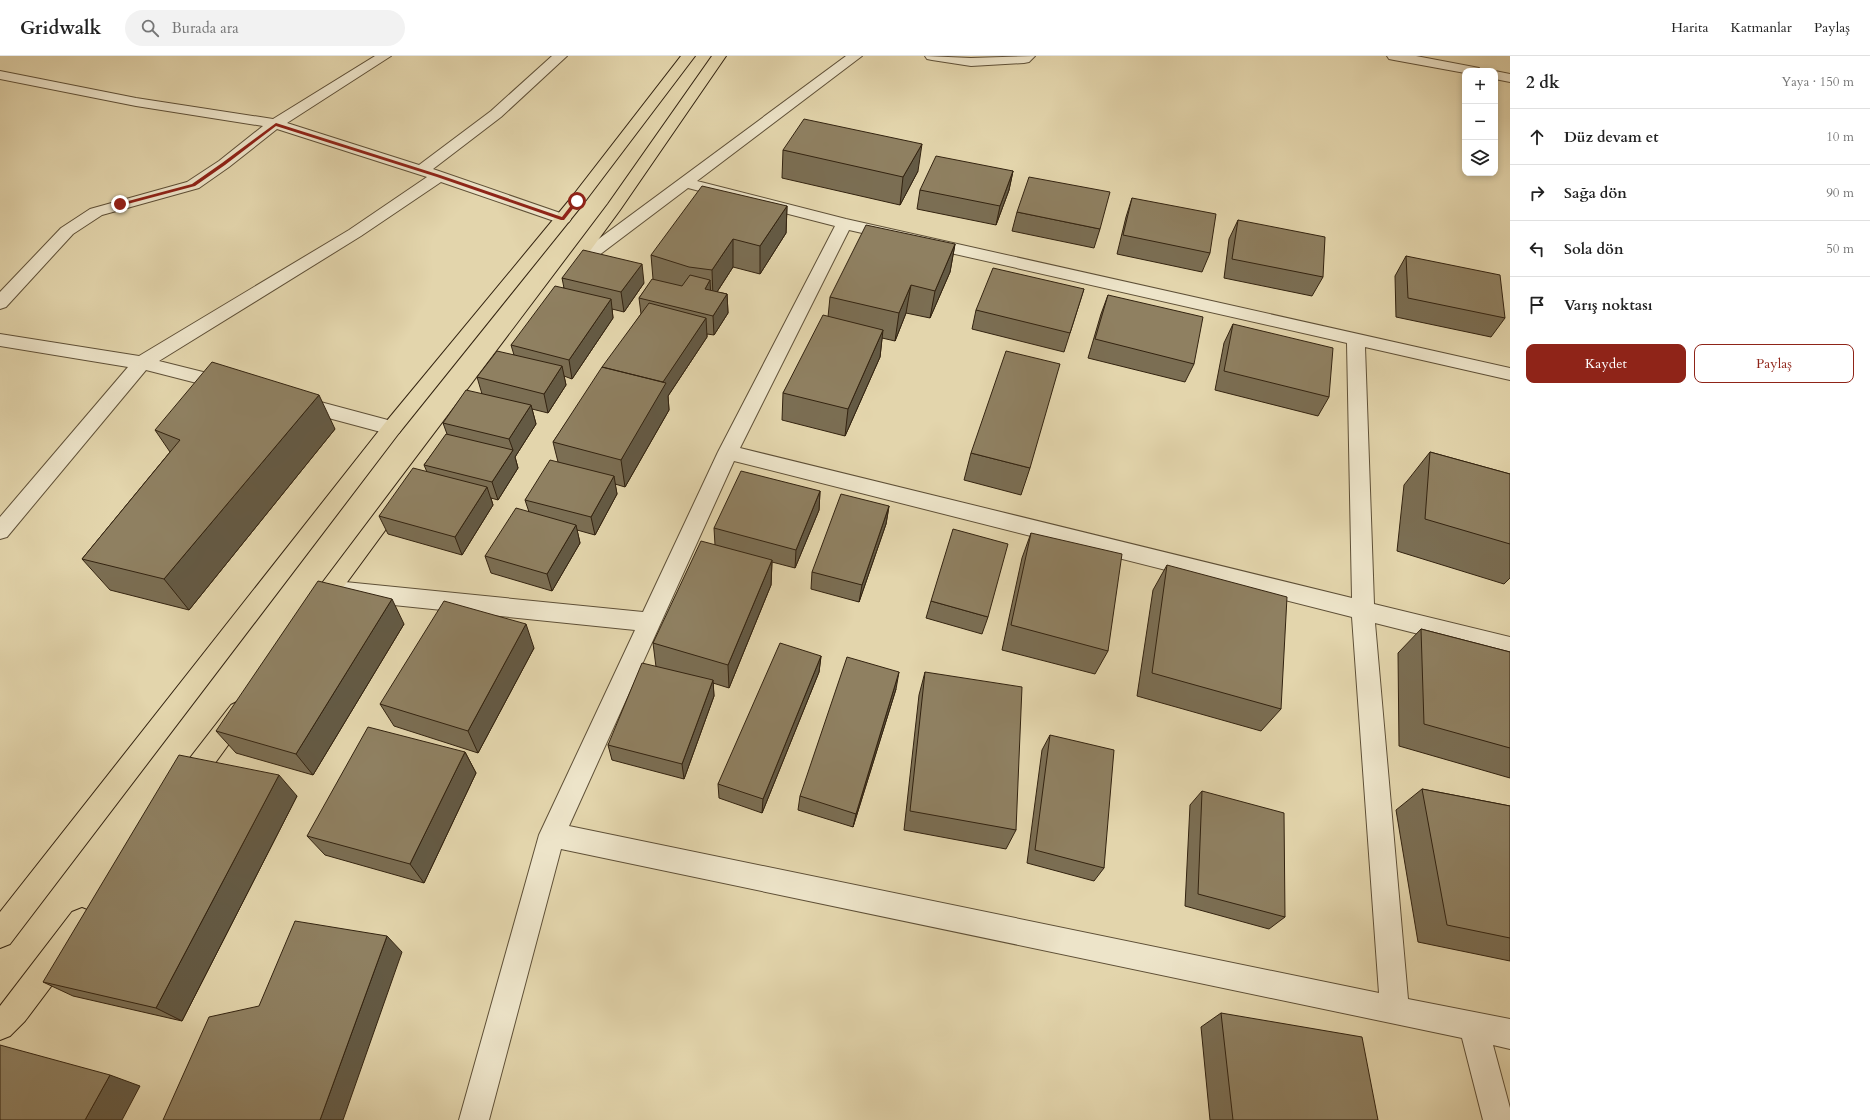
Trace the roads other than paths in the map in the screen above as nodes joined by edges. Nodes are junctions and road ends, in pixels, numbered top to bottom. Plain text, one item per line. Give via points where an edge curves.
1 (384, 56) edge
2 (560, 56) edge
3 (688, 56) edge
4 (719, 56) edge
5 (855, 56) edge
6 (932, 56) edge
7 (1028, 56) edge
8 (1394, 56) edge
9 (1462, 69) edge
10 (0, 75) edge
11 (1498, 76) edge
12 (1510, 78) edge
13 (276, 124) junction
14 (421, 171) junction
15 (439, 176) junction
16 (686, 183) junction
17 (563, 219) junction
18 (844, 224) junction
19 (567, 270) junction
20 (1, 300) edge
21 (1356, 338) junction
22 (0, 340) edge
23 (142, 363) junction
24 (1510, 374) edge
25 (248, 390) edge
26 (278, 398) edge
27 (392, 428) junction
28 (728, 452) junction
29 (3, 525) edge
30 (330, 589) junction
31 (1363, 610) junction
32 (650, 622) junction
33 (302, 627) edge
34 (1510, 647) edge
35 (249, 698) edge
36 (173, 800) edge
37 (552, 835) junction
38 (92, 909) edge
39 (0, 934) edge
40 (1395, 1010) junction
41 (0, 1026) edge
42 (1473, 1026) junction
43 (1510, 1034) edge
44 (474, 1120) edge
45 (1498, 1120) edge

1 - 13 street
2 - 14 street via 496,114
3 - 17 main road
4 - 19 main road
5 - 16 street
6 - 7 street via 971,62 1024,59
8 - 9 street
10 - 13 street via 136,102
11 - 12 street
13 - 14 street
13 - 20 street via 193,185 96,212 67,231
14 - 15 street
15 - 17 street
15 - 23 street via 355,233
16 - 18 street
16 - 19 street
17 - 27 main road
18 - 21 street
18 - 28 street
19 - 30 main road
21 - 24 street
21 - 31 street
22 - 23 street
23 - 25 street
23 - 29 street
26 - 27 street
27 - 39 main road
28 - 31 street
28 - 32 street
30 - 32 street
30 - 33 main road
31 - 34 street
31 - 40 street
32 - 37 street
35 - 36 main road
37 - 40 street
37 - 44 street
38 - 41 main road via 15,1011
40 - 42 street
42 - 43 street
42 - 45 street

